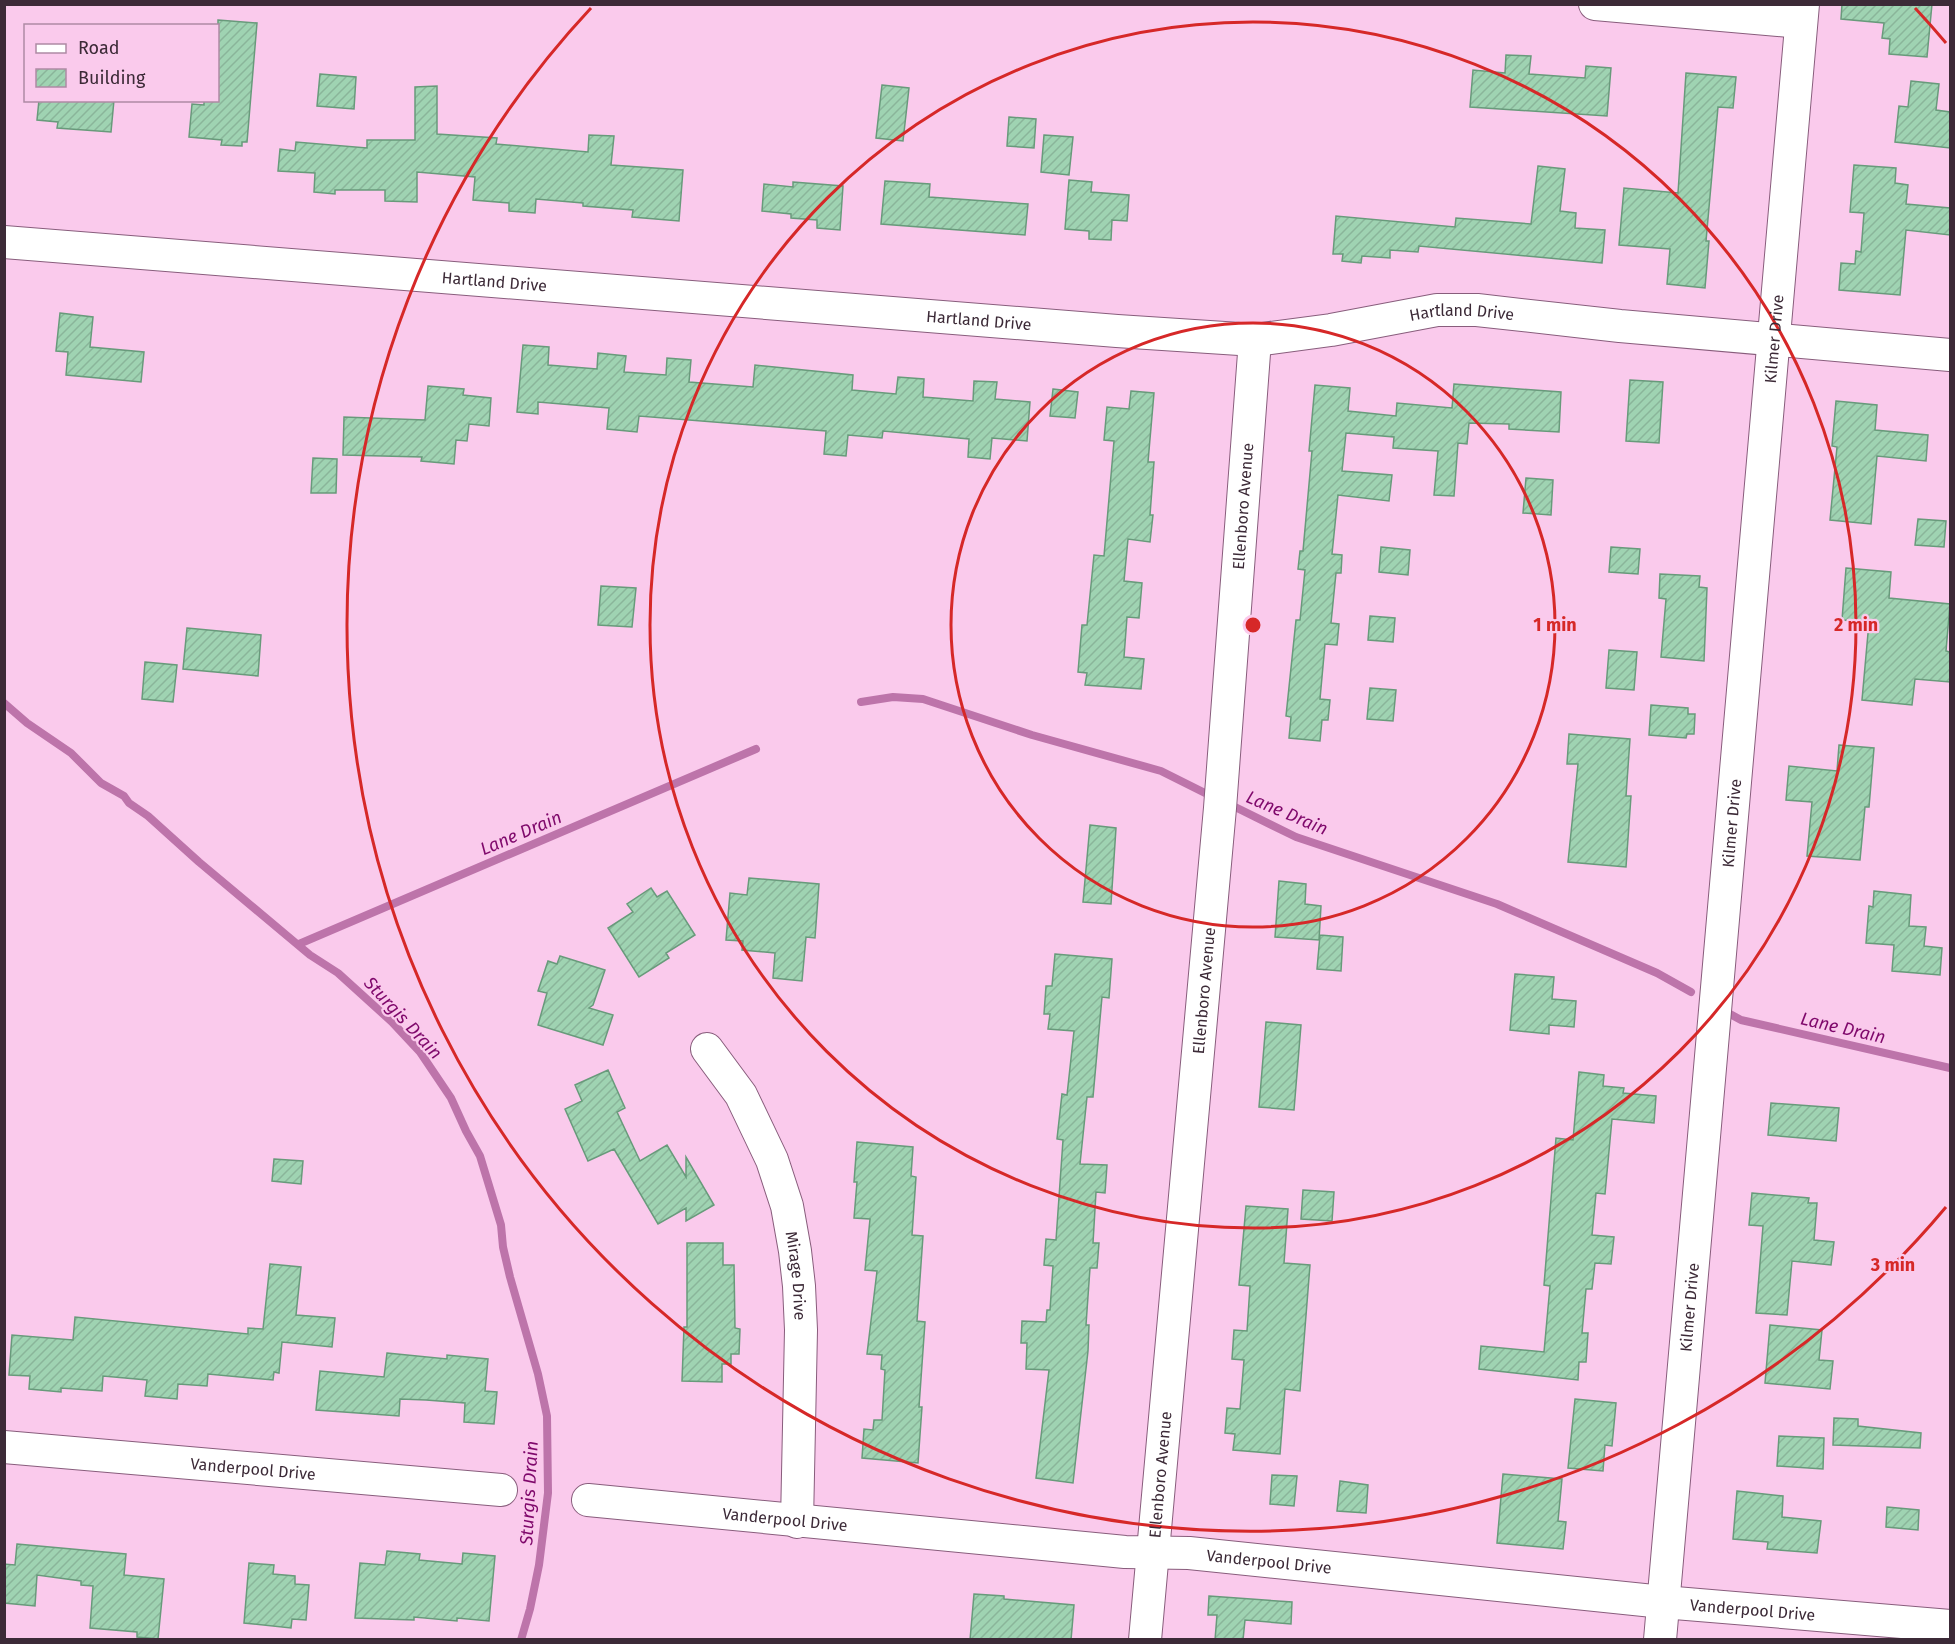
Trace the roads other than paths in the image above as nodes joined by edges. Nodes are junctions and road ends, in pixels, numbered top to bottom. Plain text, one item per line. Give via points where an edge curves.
1 (1595, 4) edge
2 (1802, 13) edge
3 (4, 242) edge
4 (1772, 339) junction
5 (1255, 340) junction
6 (1950, 355) edge
7 (707, 1049) dead end
8 (4, 1447) edge
9 (501, 1490) dead end
10 (588, 1500) dead end
11 (797, 1522) junction
12 (1153, 1552) junction
13 (1663, 1602) junction
14 (1950, 1626) edge
15 (1145, 1640) edge
16 (1660, 1640) edge

1 - 2 street
2 - 4 street, Kilmer Drive
3 - 5 street, Hartland Drive
4 - 5 street, Hartland Drive via 1477,310 1437,310
4 - 6 street, Hartland Drive
4 - 13 street, Kilmer Drive
5 - 12 street, Ellenboro Avenue via 1224,764
7 - 11 street, Mirage Drive via 741,1095 772,1160 787,1206 800,1286
8 - 9 street, Vanderpool Drive
10 - 11 street, Vanderpool Drive
11 - 12 street, Vanderpool Drive
12 - 13 street, Vanderpool Drive
12 - 15 street, Ellenboro Avenue
13 - 14 street, Vanderpool Drive
13 - 16 street, Kilmer Drive

